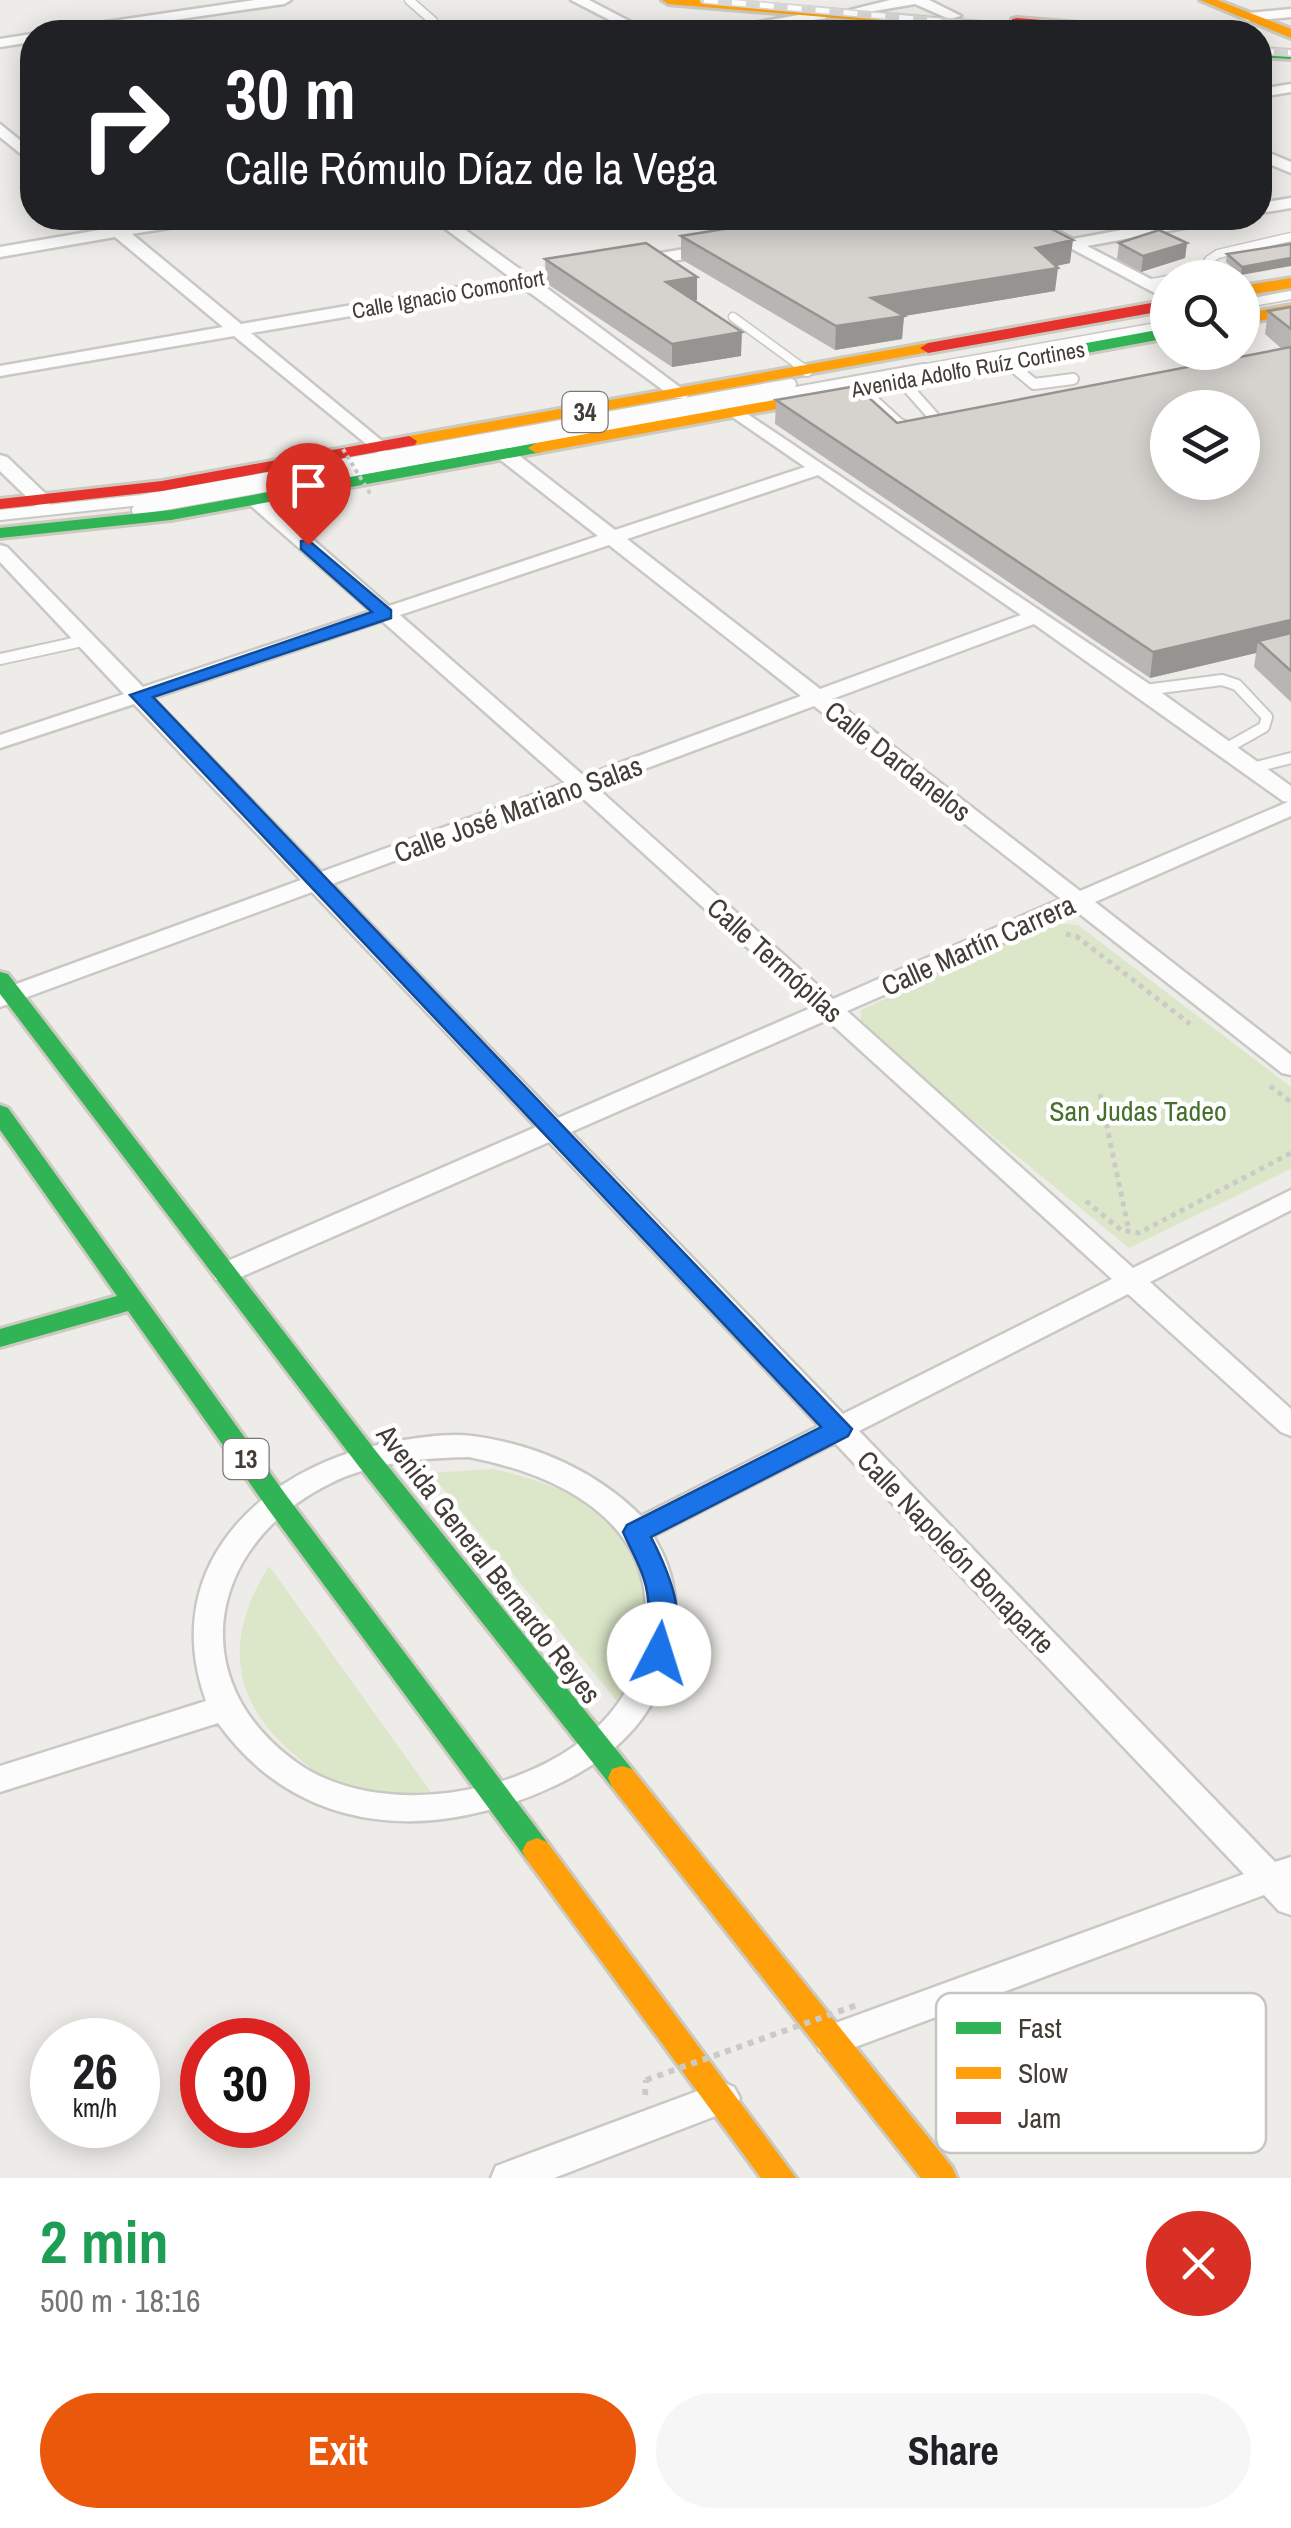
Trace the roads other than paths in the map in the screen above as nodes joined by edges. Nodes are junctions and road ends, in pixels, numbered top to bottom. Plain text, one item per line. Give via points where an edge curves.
1 (146, 0) edge
2 (284, 0) edge
3 (409, 0) edge
4 (578, 0) edge
5 (668, 0) edge
6 (916, 0) edge
7 (1206, 0) edge
8 (778, 10) edge
9 (858, 10) junction
10 (1291, 13) edge
11 (954, 16) junction
12 (168, 17) junction
13 (147, 20) edge
14 (172, 20) edge
15 (433, 20) dead end
16 (619, 20) edge
17 (747, 20) edge
18 (790, 20) edge
19 (804, 20) edge
20 (1001, 20) edge
21 (1238, 20) edge
22 (1265, 20) edge
23 (0, 129) edge
24 (17, 144) edge
25 (117, 230) edge
26 (131, 230) edge
27 (455, 230) edge
28 (1045, 230) edge
29 (1146, 230) edge
30 (119, 232) junction
31 (1291, 237) edge
32 (740, 244) edge
33 (1071, 244) junction
34 (0, 252) edge
35 (1209, 260) edge
36 (622, 264) edge
37 (603, 268) edge
38 (524, 281) junction
39 (1150, 283) edge
40 (1291, 283) edge
41 (1147, 284) junction
42 (1150, 286) edge
43 (1260, 289) edge
44 (1291, 295) edge
45 (1260, 301) edge
46 (1291, 303) edge
47 (1150, 308) edge
48 (1260, 309) edge
49 (1291, 310) edge
50 (1260, 316) edge
51 (733, 318) dead end
52 (1150, 320) edge
53 (1150, 328) edge
54 (237, 330) junction
55 (1150, 336) edge
56 (1008, 362) junction
57 (0, 370) edge
58 (807, 371) junction
59 (1073, 380) dead end
60 (902, 382) junction
61 (861, 389) junction
62 (680, 394) junction
63 (737, 412) junction
64 (380, 449) junction
65 (506, 454) junction
66 (0, 461) edge
67 (821, 468) junction
68 (256, 500) junction
69 (43, 502) junction
70 (0, 504) edge
71 (0, 515) edge
72 (171, 515) junction
73 (0, 524) edge
74 (0, 533) edge
75 (612, 538) junction
76 (0, 551) edge
77 (384, 614) junction
78 (1034, 617) junction
79 (87, 640) junction
80 (0, 660) edge
81 (1145, 690) junction
82 (140, 695) junction
83 (818, 698) junction
84 (0, 742) edge
85 (1225, 749) junction
86 (1291, 758) edge
87 (1252, 768) junction
88 (582, 784) junction
89 (1291, 796) edge
90 (1291, 808) edge
91 (317, 884) junction
92 (1078, 901) junction
93 (4, 991) edge
94 (829, 1010) junction
95 (1291, 1067) edge
96 (0, 1113) edge
97 (553, 1130) junction
98 (1291, 1199) edge
99 (225, 1274) junction
100 (1131, 1280) junction
101 (131, 1301) junction
102 (0, 1338) edge
103 (1291, 1425) edge
104 (839, 1429) junction
105 (366, 1457) junction
106 (277, 1502) junction
107 (636, 1532) junction
108 (222, 1709) junction
109 (596, 1749) junction
110 (0, 1778) edge
111 (501, 1798) junction
112 (1284, 1884) edge
113 (967, 1993) edge
114 (936, 2004) edge
115 (831, 2040) junction
116 (722, 2098) junction
117 (508, 2178) edge
118 (780, 2178) edge
119 (941, 2178) edge

1 - 12 street
2 - 12 street
3 - 15 lane
4 - 16 street
5 - 18 main road
6 - 9 street
6 - 11 street
7 - 21 main road
8 - 9 main road
8 - 17 street
8 - 19 street
9 - 11 main road
10 - 22 street
11 - 20 main road
12 - 13 street
12 - 14 street
23 - 24 street
25 - 30 street
26 - 30 street
27 - 38 street
28 - 33 street
29 - 33 street
30 - 34 street
30 - 54 street
31 - 35 lane
32 - 36 street
33 - 41 street
37 - 38 street, Calle Ignacio Comonfort
38 - 54 street, Calle Ignacio Comonfort
38 - 62 street
39 - 41 lane
40 - 43 main road
41 - 42 street
44 - 45 lane
46 - 48 lane
47 - 58 main road, Avenida Adolfo Ruíz Cortines / 34
49 - 50 main road
51 - 58 lane
52 - 71 lane via 141,500
53 - 73 lane via 179,504
54 - 57 street, Calle Ignacio Comonfort
54 - 64 street
55 - 56 main road, Avenida Adolfo Ruíz Cortines / 34
56 - 59 lane via 1034,384
56 - 60 main road, Avenida Adolfo Ruíz Cortines / 34
58 - 62 main road, Avenida Adolfo Ruíz Cortines / 34
60 - 61 main road, Avenida Adolfo Ruíz Cortines / 34
60 - 61 lane via 933,416 936,429 904,427
61 - 63 main road, Avenida Adolfo Ruíz Cortines / 34
62 - 64 main road, Avenida Adolfo Ruíz Cortines / 34
63 - 65 main road, Avenida Adolfo Ruíz Cortines / 34
63 - 67 street
64 - 69 main road, Avenida Adolfo Ruíz Cortines / 34
65 - 68 main road, Avenida Adolfo Ruíz Cortines / 34
65 - 75 street, Calle Dardanelos
66 - 69 street
67 - 75 street
67 - 78 street
68 - 72 main road, Avenida Adolfo Ruíz Cortines / 34
68 - 77 street, Calle Termópilas
69 - 70 main road, Avenida Adolfo Ruíz Cortines / 34
72 - 74 main road, Avenida Adolfo Ruíz Cortines / 34
72 - 76 main road
75 - 77 street
75 - 83 street, Calle Dardanelos
76 - 79 street, Calle Napoleón Bonaparte
77 - 82 street
77 - 88 street, Calle Termópilas
78 - 81 street
78 - 83 street, Calle José Mariano Salas
79 - 80 lane
79 - 82 street, Calle Napoleón Bonaparte
81 - 85 street
81 - 85 lane via 1222,680 1237,685 1268,718 1264,728
82 - 84 street
82 - 91 street, Calle Napoleón Bonaparte
83 - 88 street, Calle José Mariano Salas
83 - 92 street, Calle Dardanelos
85 - 87 street
86 - 87 lane
87 - 89 street
88 - 91 street, Calle José Mariano Salas
88 - 94 street, Calle Termópilas
90 - 92 street, Calle Martín Carrera
91 - 93 street, Calle José Mariano Salas
91 - 97 street, Calle Napoleón Bonaparte
92 - 94 street, Calle Martín Carrera
92 - 95 street, Calle Dardanelos
93 - 99 main road, Avenida General Bernardo Reyes
94 - 97 street, Calle Martín Carrera
94 - 100 street, Calle Termópilas
96 - 101 main road, 13
97 - 99 street, Calle Martín Carrera
97 - 104 street, Calle Napoleón Bonaparte
98 - 100 street
99 - 105 main road, Avenida General Bernardo Reyes
100 - 103 street, Calle Termópilas
100 - 104 street
101 - 102 main road
101 - 106 main road, 13
104 - 107 street
104 - 112 street, Calle Napoleón Bonaparte
105 - 106 street, 13
105 - 107 street, 13 via 469,1446 520,1455 606,1499
105 - 109 main road, Avenida General Bernardo Reyes
106 - 108 street, 13 via 234,1546 209,1599 204,1655
106 - 111 main road, 13
107 - 109 street, 13 via 663,1603 659,1654 636,1704
108 - 110 street
108 - 111 street, 13 via 275,1766 336,1797 408,1809
109 - 111 street, 13
109 - 115 main road, Avenida General Bernardo Reyes
111 - 116 main road, 13
112 - 113 street
114 - 115 street
115 - 119 main road, Avenida General Bernardo Reyes
116 - 117 street
116 - 118 main road, 13

